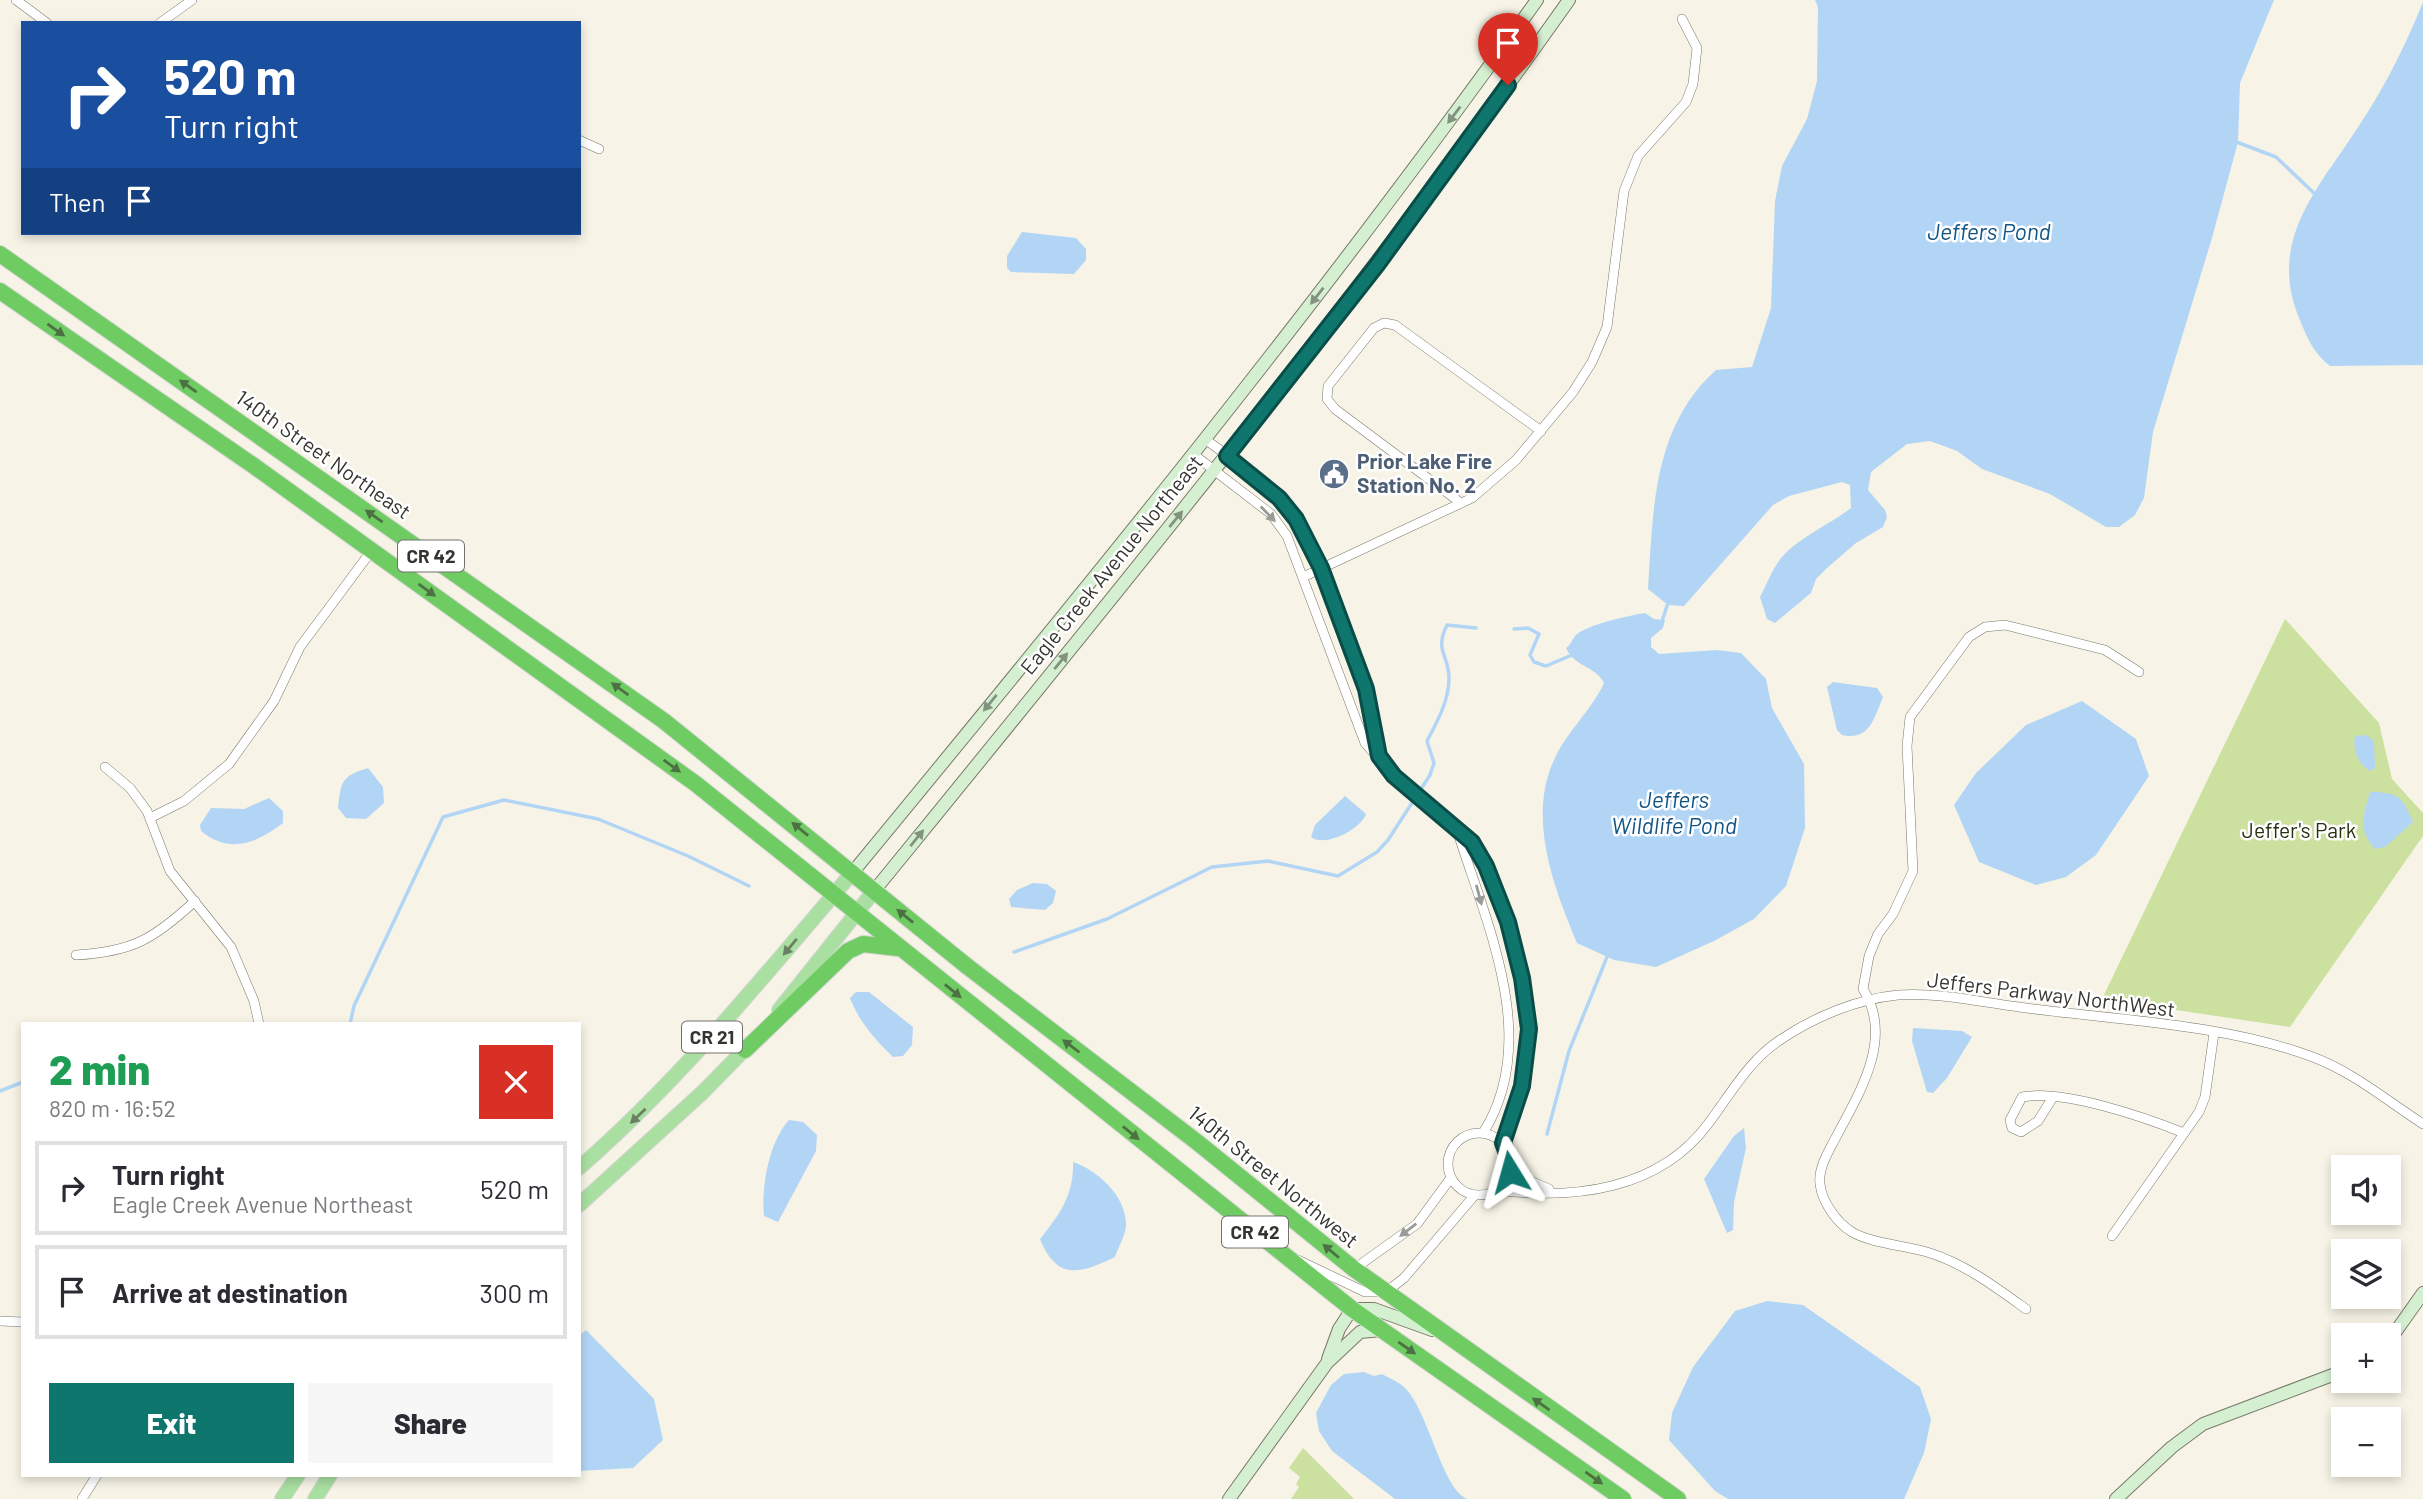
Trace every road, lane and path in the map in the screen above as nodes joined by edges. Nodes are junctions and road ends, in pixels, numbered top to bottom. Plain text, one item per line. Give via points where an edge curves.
1 (16, 0) edge
2 (192, 0) edge
3 (1537, 0) edge
4 (1569, 0) edge
5 (1682, 19) dead end
6 (44, 21) edge
7 (163, 21) edge
8 (581, 141) edge
9 (599, 149) dead end
10 (0, 254) edge
11 (0, 291) edge
12 (1541, 431) junction
13 (1205, 439) junction
14 (1193, 454) junction
15 (1227, 456) junction
16 (1216, 471) junction
17 (1461, 503) junction
18 (372, 551) junction
19 (1321, 568) junction
20 (1303, 578) junction
21 (2139, 672) dead end
22 (1379, 756) junction
23 (105, 768) dead end
24 (150, 818) junction
25 (1457, 830) junction
26 (853, 872) junction
27 (874, 891) junction
28 (834, 894) junction
29 (195, 901) junction
30 (856, 913) junction
31 (900, 948) junction
32 (76, 955) dead end
33 (1870, 1000) junction
34 (259, 1022) edge
35 (2214, 1033) junction
36 (745, 1051) junction
37 (2053, 1097) junction
38 (2423, 1124) edge
39 (1483, 1133) junction
40 (2184, 1133) junction
41 (1503, 1143) junction
42 (1510, 1161) junction
43 (581, 1166) edge
44 (1451, 1179) junction
45 (1497, 1190) junction
46 (1554, 1191) junction
47 (1474, 1196) junction
48 (581, 1203) edge
49 (2112, 1236) dead end
50 (1281, 1252) junction
51 (1354, 1269) junction
52 (1385, 1292) junction
53 (2423, 1293) edge
54 (1352, 1309) junction
55 (2026, 1309) dead end
56 (0, 1321) edge
57 (21, 1322) edge
58 (2401, 1324) edge
59 (1382, 1330) junction
60 (1441, 1334) junction
61 (1327, 1363) junction
62 (2331, 1376) edge
63 (96, 1477) edge
64 (297, 1477) edge
65 (329, 1477) edge
66 (82, 1499) edge
67 (282, 1499) edge
68 (315, 1499) edge
69 (1229, 1499) edge
70 (1623, 1499) edge
71 (1678, 1499) edge
72 (2116, 1499) edge

1 - 6 street
2 - 7 street
3 -> 13 main road, Eagle Creek Avenue Northeast / CR 21 via 1350,255
4 - 15 main road, Eagle Creek Avenue Northeast / CR 21 via 1377,265
5 - 12 street via 1697,48 1693,85 1686,102 1638,156 1620,213 1607,327 1573,392
8 - 9 street
26 -> 10 highway, 140th Street Northeast / CR 42 via 591,668
11 -> 18 highway, CR 42
12 - 17 street via 1516,460
12 - 17 street via 1395,325 1384,323 1374,328 1328,386 1327,399
13 - 14 main road, Eagle Creek Avenue Northeast / CR 21
13 - 15 street
14 - 16 street
14 -> 26 main road, Eagle Creek Avenue Northeast / CR 21
15 - 16 main road, Eagle Creek Avenue Northeast / CR 21
15 - 19 street via 1279,498 1296,519
16 -> 20 street via 1271,514 1287,536
27 -> 16 main road, Eagle Creek Avenue Northeast / CR 21
17 - 19 street
18 - 24 street via 300,647 274,701 229,764 184,801
18 -> 28 highway, CR 42 via 696,783
19 - 20 street
19 - 22 street via 1366,689
20 - 22 street via 1365,743
21 - 33 street via 2105,650 2005,625 1985,627 1969,637 1910,717 1907,746 1913,871 1869,956 1863,989
22 - 25 street via 1394,776
23 - 24 street via 130,788
24 - 29 street via 170,871
25 -> 39 street via 1505,986 1509,1030 1504,1087
25 - 41 street via 1472,842 1486,866 1508,922 1522,978 1529,1029 1522,1086
26 - 27 highway, 140th Street Northwest / CR 42
26 - 28 main road, Eagle Creek Avenue Northeast / CR 21
27 - 30 main road, Eagle Creek Avenue Northeast / CR 21
51 -> 27 highway, 140th Street Northwest / CR 42
28 - 30 highway, CR 42
28 -> 43 main road, CR 21 via 660,1094
29 - 32 street via 143,943 116,952
29 - 34 street via 232,947
30 - 31 highway, CR 42
30 - 36 main road, CR 21
31 - 36 highway via 863,944 848,951
31 -> 50 highway, CR 42
33 - 35 street, Jeffers Parkway NorthWest via 1899,995 1952,998
33 - 46 street, Jeffers Parkway NorthWest via 1852,1004 1778,1041 1733,1086 1684,1150 1646,1176 1595,1191
33 - 55 street via 1876,1036 1872,1063 1825,1156 1820,1183 1828,1206 1854,1234 1932,1253 1973,1273
35 - 38 street, Jeffers Parkway NorthWest via 2249,1038 2333,1065
35 - 40 street via 2205,1097
36 - 48 main road, CR 21
37 - 37 street via 2022,1097 2010,1120 2012,1128 2021,1132 2030,1128
37 - 40 street via 2111,1108
39 - 41 street
39 - 44 street via 1464,1136 1450,1150
40 - 49 street
41 - 42 street
42 - 45 street via 1510,1172
42 - 46 street, Jeffers Parkway NorthWest via 1526,1179
44 - 47 street via 1464,1193
44 -> 51 street via 1417,1224
45 - 46 street, Jeffers Parkway NorthWest
45 - 47 street
47 - 52 street via 1404,1278
50 - 52 street via 1365,1292
50 - 54 highway, CR 42
51 - 52 highway, 140th Street Northwest / CR 42
52 - 60 highway, 140th Street Northwest / CR 42
53 - 58 main road
54 - 59 highway, CR 42
54 - 60 main road via 1374,1309
54 - 61 main road
56 - 57 street
59 - 61 main road via 1360,1332
59 -> 70 highway, CR 42
71 -> 60 highway, 140th Street Northwest / CR 42
61 - 69 main road
62 - 72 main road via 2203,1424
63 - 66 street
64 - 67 main road
65 - 68 main road

